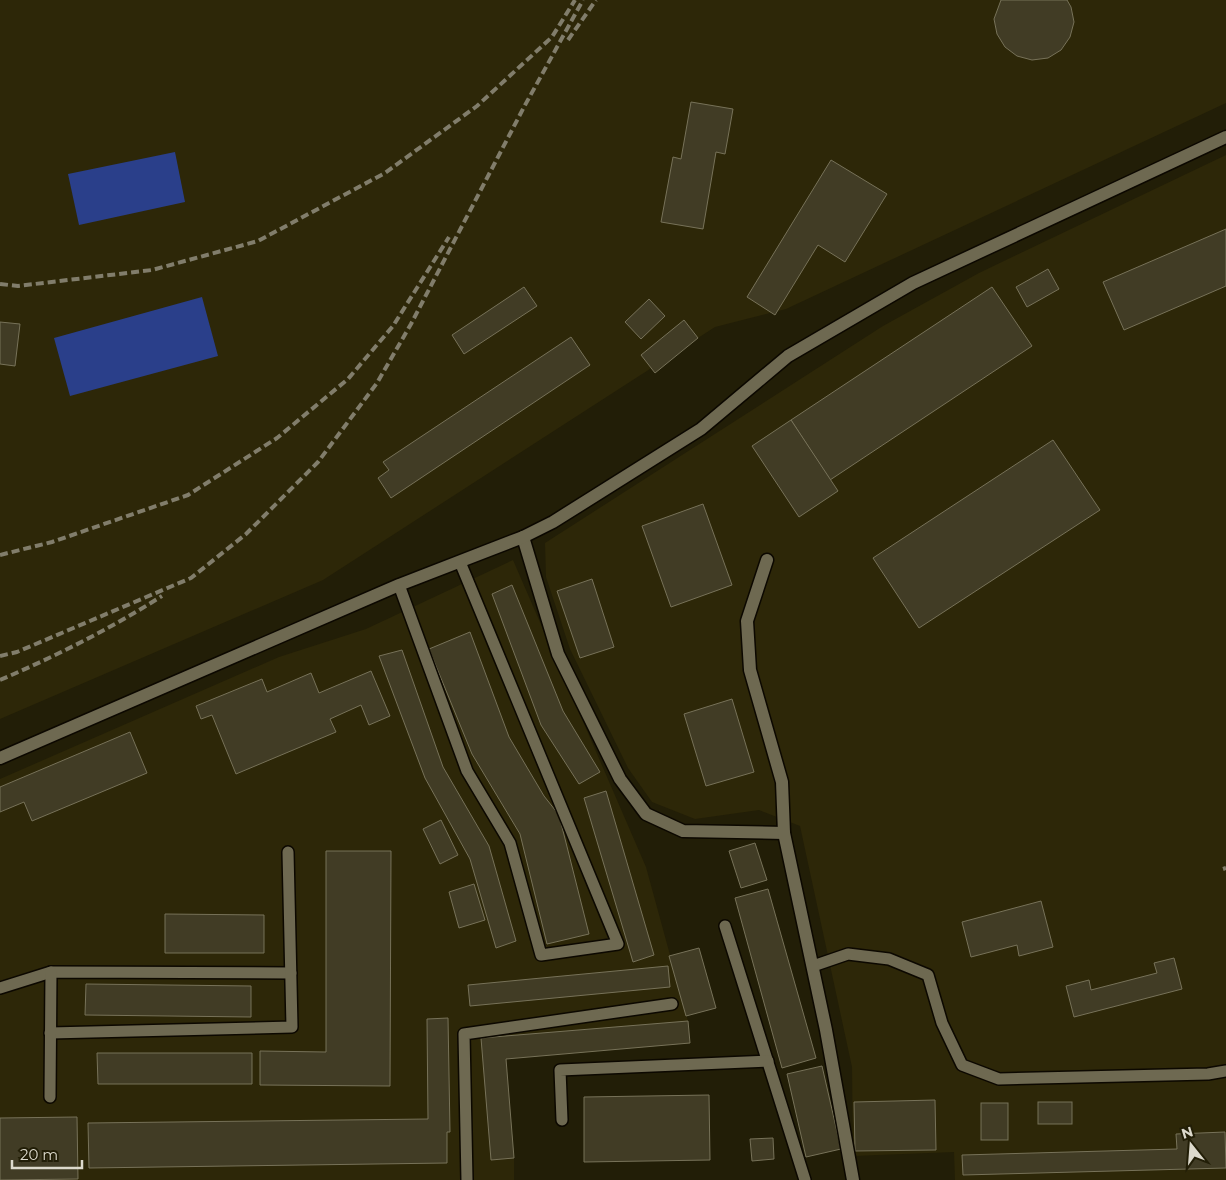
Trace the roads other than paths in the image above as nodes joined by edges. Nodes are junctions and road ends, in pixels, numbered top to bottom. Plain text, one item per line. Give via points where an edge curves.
1 (1226, 138) edge
2 (523, 537) junction
3 (767, 560) dead end
4 (460, 562) junction
5 (399, 585) junction
6 (0, 758) edge
7 (784, 833) junction
8 (288, 852) dead end
9 (725, 926) dead end
10 (813, 966) junction
11 (51, 972) junction
12 (291, 973) junction
13 (0, 988) edge
14 (672, 1004) dead end
15 (50, 1033) junction
16 (768, 1061) junction
17 (1226, 1071) edge
18 (50, 1097) dead end
19 (562, 1120) dead end
20 (466, 1180) edge
21 (805, 1180) edge
22 (853, 1180) edge

1 - 2 street via 913,283 788,356 701,428 553,522
2 - 4 street
2 - 7 street via 558,654 620,779 646,814 682,831
3 - 7 street via 747,621 750,670 782,782
4 - 5 street
4 - 5 lane via 618,944 541,955 510,843 467,771
5 - 6 street
7 - 10 street
8 - 12 lane
9 - 16 lane
10 - 17 lane via 848,954 889,959 928,975 942,1023 962,1065 999,1079
10 - 22 street
11 - 12 lane
11 - 13 lane
11 - 15 lane
12 - 15 lane via 292,1027
14 - 20 lane via 464,1034
15 - 18 lane
16 - 19 lane via 560,1070
16 - 21 lane

